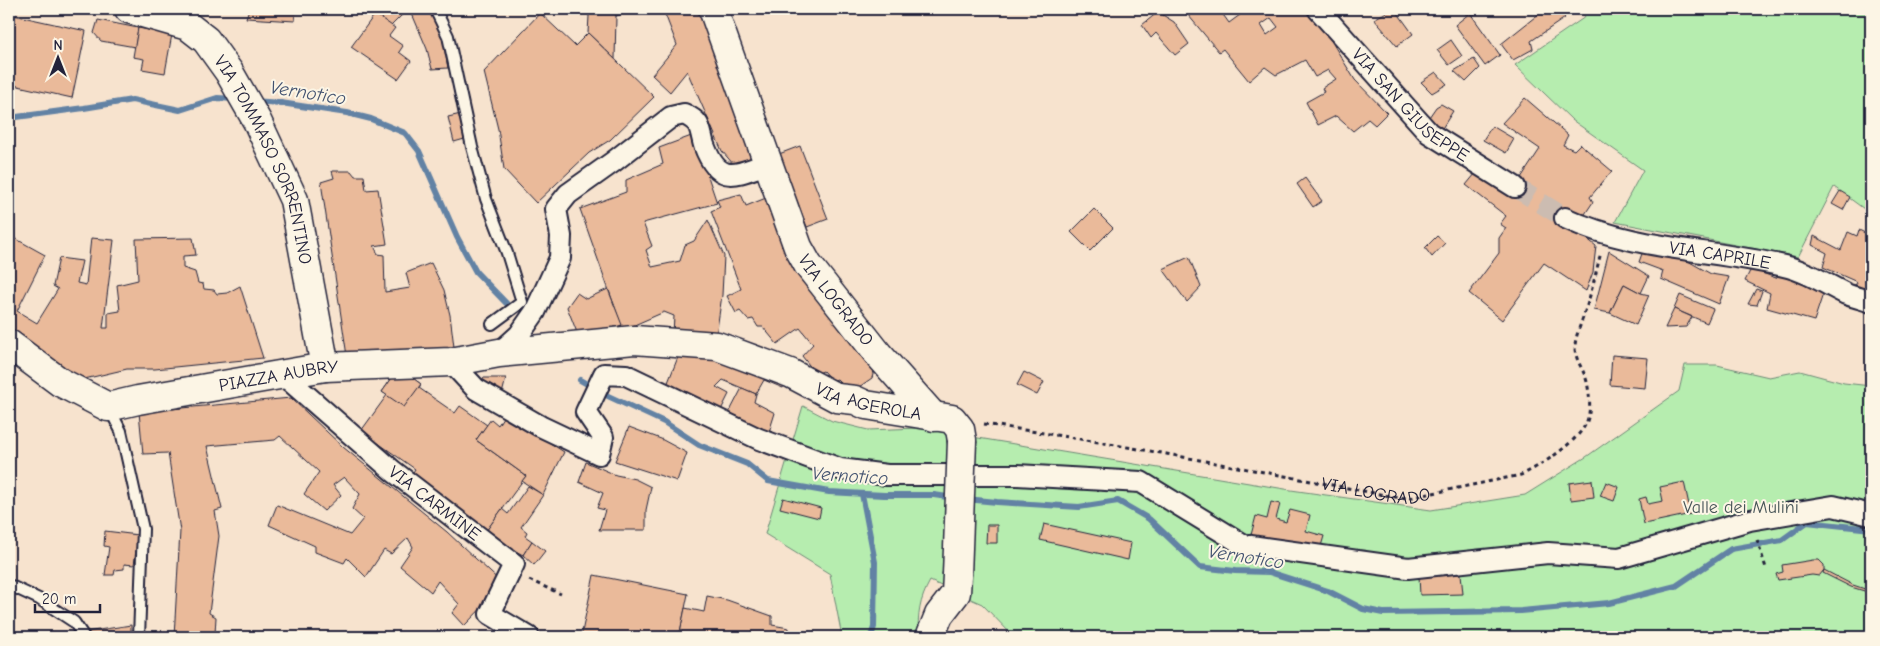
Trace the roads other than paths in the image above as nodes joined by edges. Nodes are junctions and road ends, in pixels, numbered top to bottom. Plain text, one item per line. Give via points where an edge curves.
1 (129, 9) edge
2 (435, 9) edge
3 (713, 9) edge
4 (1318, 9) edge
5 (769, 163) junction
6 (1515, 187) tunnel mouth
7 (1565, 218) tunnel mouth
8 (1871, 302) edge
9 (492, 324) dead end
10 (9, 344) edge
11 (500, 353) junction
12 (878, 354) junction
13 (451, 362) junction
14 (325, 367) junction
15 (282, 374) junction
16 (855, 400) junction
17 (108, 407) junction
18 (949, 426) junction
19 (1871, 515) edge
20 (9, 585) edge
21 (84, 637) edge
22 (139, 637) edge
23 (528, 637) edge
24 (930, 637) edge

1 - 14 street, VIA TOMMASO SORRENTINO via 188,26 206,40 257,121 294,200
2 - 9 lane via 448,36 486,199 522,302
3 - 5 street, VIA LOGRADO
4 - 6 street, VIA SAN GIUSEPPE via 1429,133
5 - 11 street via 744,172 724,174 710,160 696,122 684,114 671,117 568,194 556,209 562,236 560,258 554,274 535,312
5 - 12 street, VIA LOGRADO via 798,247 808,265
7 - 8 street, VIA CAPRILE via 1605,233 1662,246 1785,266
10 - 17 street via 60,382
11 - 13 street, PIAZZA AUBRY
11 - 16 street, VIA AGEROLA via 634,340 718,346 790,373 837,398
12 - 16 street via 882,370 874,386
12 - 18 street, VIA LOGRADO
13 - 14 street, PIAZZA AUBRY
13 - 19 street via 476,389 540,426 600,454 603,437 586,412 604,374 626,375 759,439 840,470 887,474 1017,474 1141,482 1244,545 1408,568 1548,553 1619,558 1746,521 1833,506
14 - 15 street, PIAZZA AUBRY
15 - 17 street, PIAZZA AUBRY
15 - 23 street, VIA CARMINE via 394,471 514,564 490,614
16 - 18 street, VIA AGEROLA
17 - 22 lane via 121,431 143,529
18 - 24 street, bridge via 956,593 939,615
20 - 21 lane via 39,599 74,622

